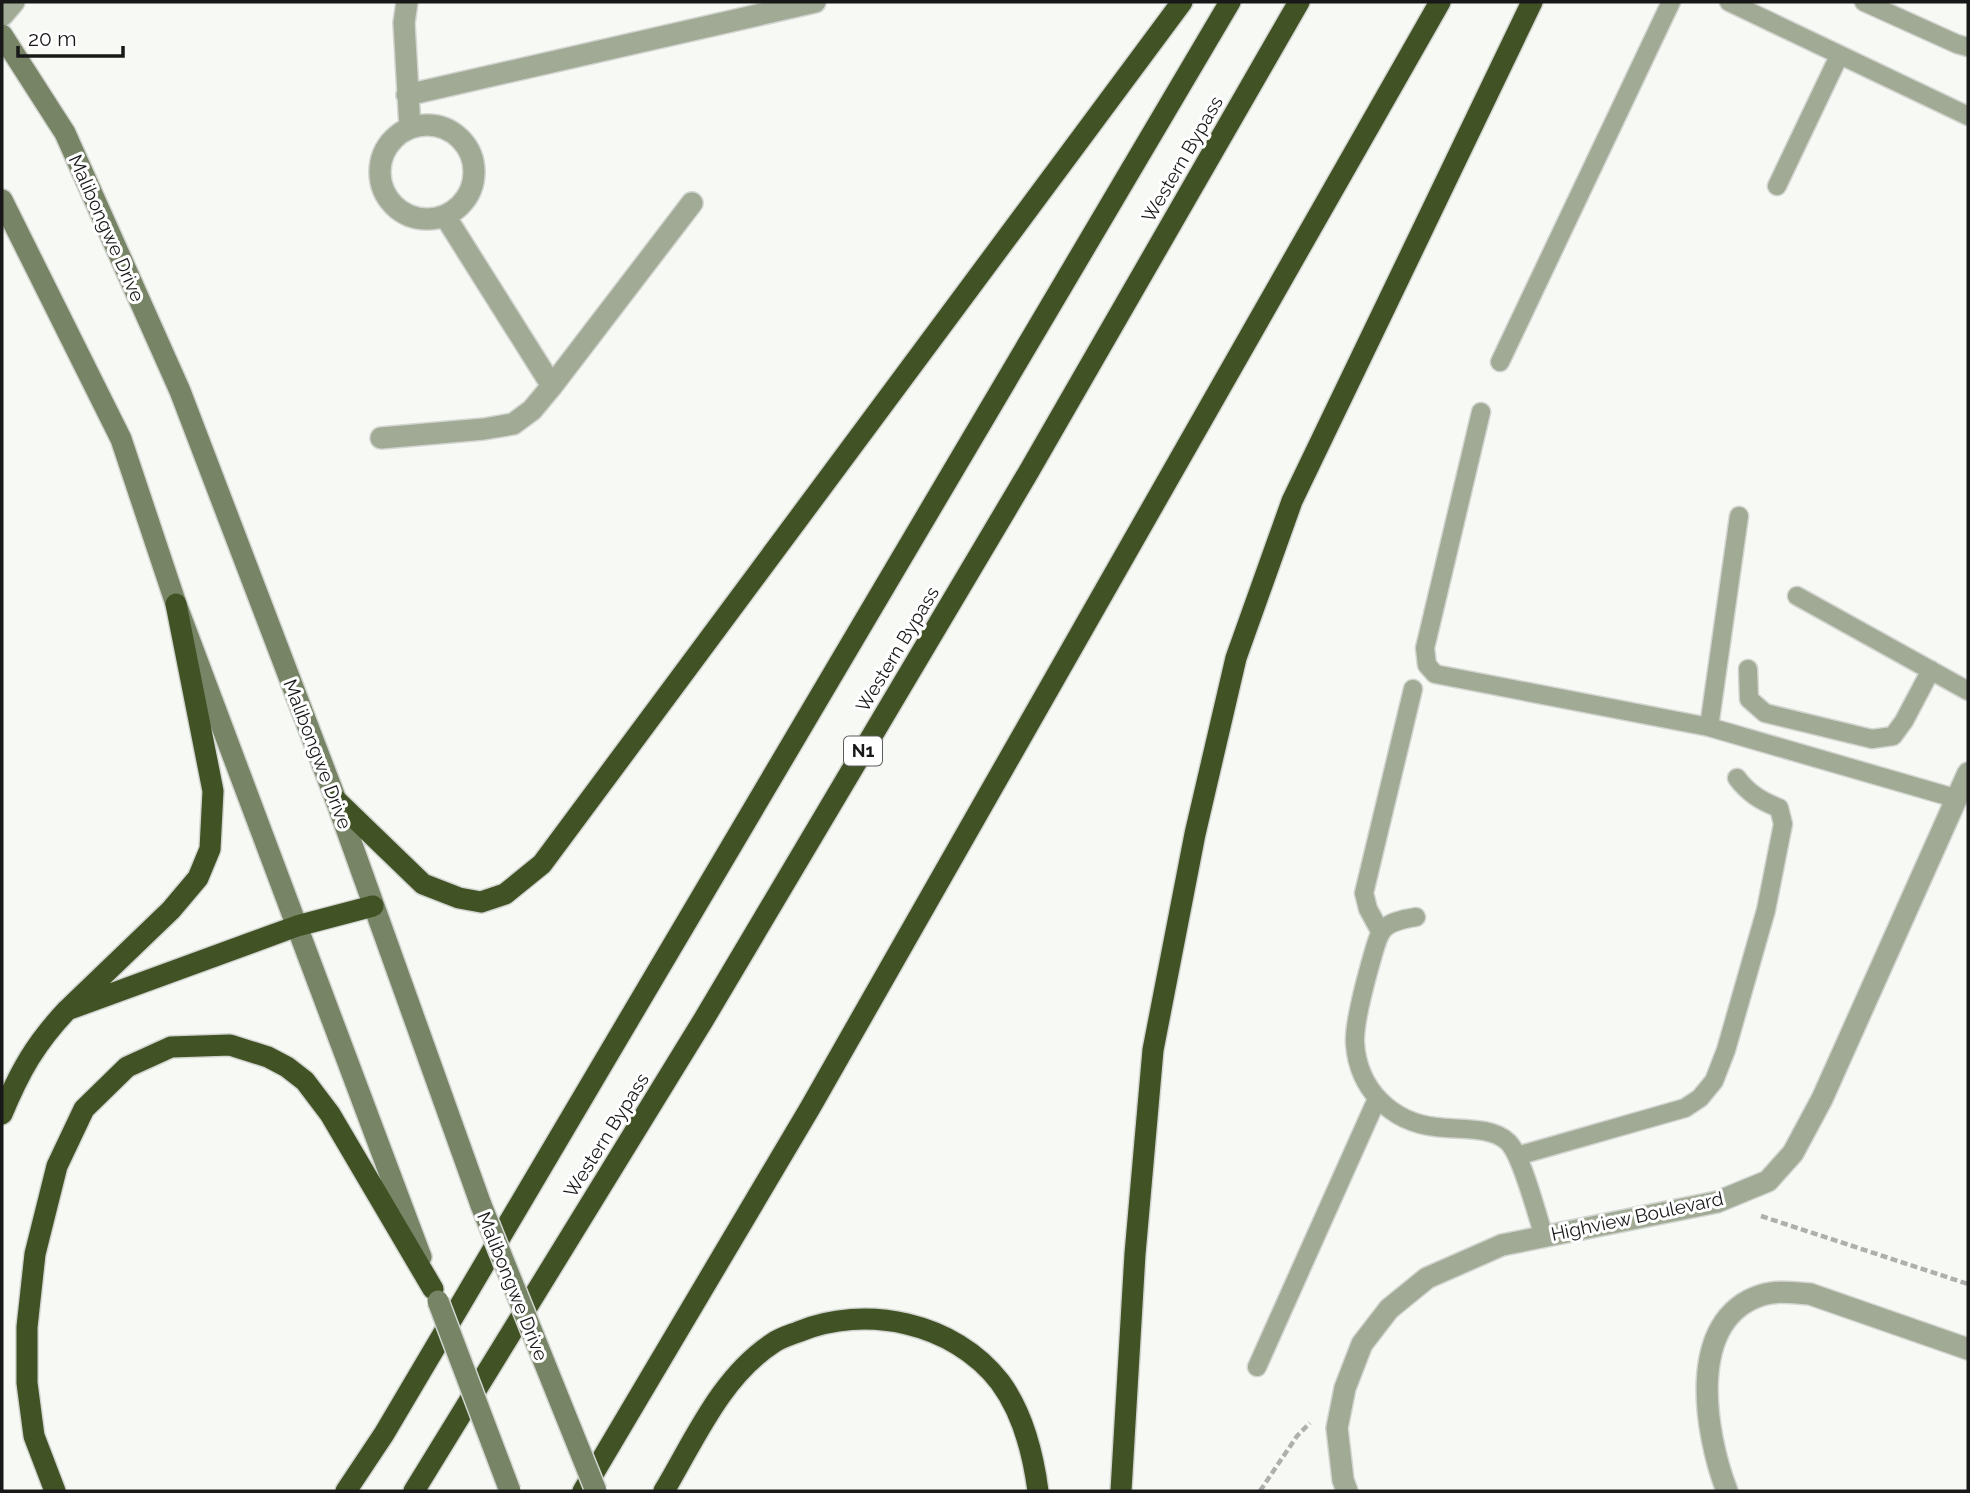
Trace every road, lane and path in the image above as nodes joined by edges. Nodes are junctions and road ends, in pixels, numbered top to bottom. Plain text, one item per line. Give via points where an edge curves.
1 (14, 2) edge
2 (407, 2) edge
3 (815, 2) edge
4 (1182, 2) edge
5 (1230, 2) edge
6 (1298, 2) edge
7 (1440, 2) edge
8 (1532, 2) edge
9 (1671, 2) edge
10 (1729, 2) edge
11 (1864, 2) edge
12 (2, 16) edge
13 (2, 35) edge
14 (1968, 47) edge
15 (1839, 56) junction
16 (407, 95) junction
17 (1968, 116) edge
18 (410, 128) junction
19 (1777, 186) dead end
20 (2, 200) edge
21 (692, 203) dead end
22 (445, 216) junction
23 (1500, 362) dead end
24 (552, 386) junction
25 (1481, 412) dead end
26 (381, 438) dead end
27 (1739, 516) dead end
28 (1797, 596) dead end
29 (176, 604) junction
30 (1748, 669) dead end
31 (1931, 670) junction
32 (1413, 689) dead end
33 (1968, 691) edge
34 (1709, 727) junction
35 (1968, 773) edge
36 (1737, 778) dead end
37 (1958, 799) junction
38 (336, 800) junction
39 (373, 906) junction
40 (1416, 918) dead end
41 (297, 926) junction
42 (1380, 931) junction
43 (67, 1010) junction
44 (1377, 1099) junction
45 (2, 1114) edge
46 (1517, 1156) junction
47 (1717, 1202) junction
48 (1544, 1236) junction
49 (1968, 1284) edge
50 (435, 1295) junction
51 (1968, 1349) edge
52 (1257, 1367) dead end
53 (1345, 1388) junction
54 (55, 1491) edge
55 (346, 1491) edge
56 (414, 1491) edge
57 (510, 1491) edge
58 (583, 1491) edge
59 (596, 1491) edge
60 (664, 1491) edge
61 (1038, 1491) edge
62 (1121, 1491) edge
63 (1260, 1491) edge
64 (1347, 1491) edge
65 (1727, 1491) edge

1 - 12 street
2 - 16 street
3 - 16 street
4 - 38 highway via 542,864 505,894 481,902 459,898 423,884
5 - 55 highway
6 - 56 highway, Western Bypass / N1 via 1028,473 718,996
7 - 58 highway via 817,1096
8 - 62 highway via 1292,501 1236,658 1195,834 1153,1050
9 - 23 lane
10 - 15 lane
11 - 14 lane
13 - 38 main road, Malibongwe Drive via 65,133 180,391
15 - 17 lane
15 - 19 lane
16 - 18 street
18 - 22 street via 446,129 461,139 472,155 471,191
18 - 22 street via 394,138 383,153 382,190 392,205 408,216 426,220
20 - 29 main road via 121,439
21 - 24 street
22 - 24 street
24 - 26 street via 513,424
25 - 34 lane via 1425,648 1427,665 1435,674
27 - 34 lane
28 - 31 lane
29 - 41 main road
29 - 43 highway via 213,791 210,849 198,878 172,910
30 - 31 lane via 1749,699 1765,713 1872,739 1893,736
31 - 33 lane
32 - 42 lane via 1364,893
34 - 37 lane
35 - 37 street, Highview Boulevard
36 - 46 lane via 1761,801 1779,808 1783,824 1766,910 1714,1081 1685,1108
37 - 47 street, Highview Boulevard via 1793,1153 1768,1181
38 - 39 main road, Malibongwe Drive
39 - 41 highway
39 - 59 main road, Malibongwe Drive, bridge via 481,1205
40 - 42 lane via 1394,920
41 - 43 highway
41 - 50 main road
42 - 44 lane via 1354,1041 1363,1078
43 - 45 highway via 28,1059
44 - 46 lane via 1391,1112 1432,1127 1494,1133 1509,1142
44 - 52 lane
46 - 48 lane
47 - 48 street, Highview Boulevard
47 - 49 path
48 - 53 street, Highview Boulevard via 1502,1245 1427,1278 1389,1309 1369,1335
50 - 54 highway via 331,1114 305,1081 287,1067 230,1045 172,1047 127,1067 84,1109 57,1166 35,1254 27,1383 34,1436
50 - 57 main road, bridge
51 - 65 street via 1810,1294 1762,1295 1735,1308 1715,1336 1706,1371 1711,1436
53 - 63 path via 1297,1436
53 - 64 street, Highview Boulevard via 1337,1428
60 - 61 highway via 725,1388 748,1363 785,1337 815,1325 855,1318 925,1329 983,1364 1015,1405

